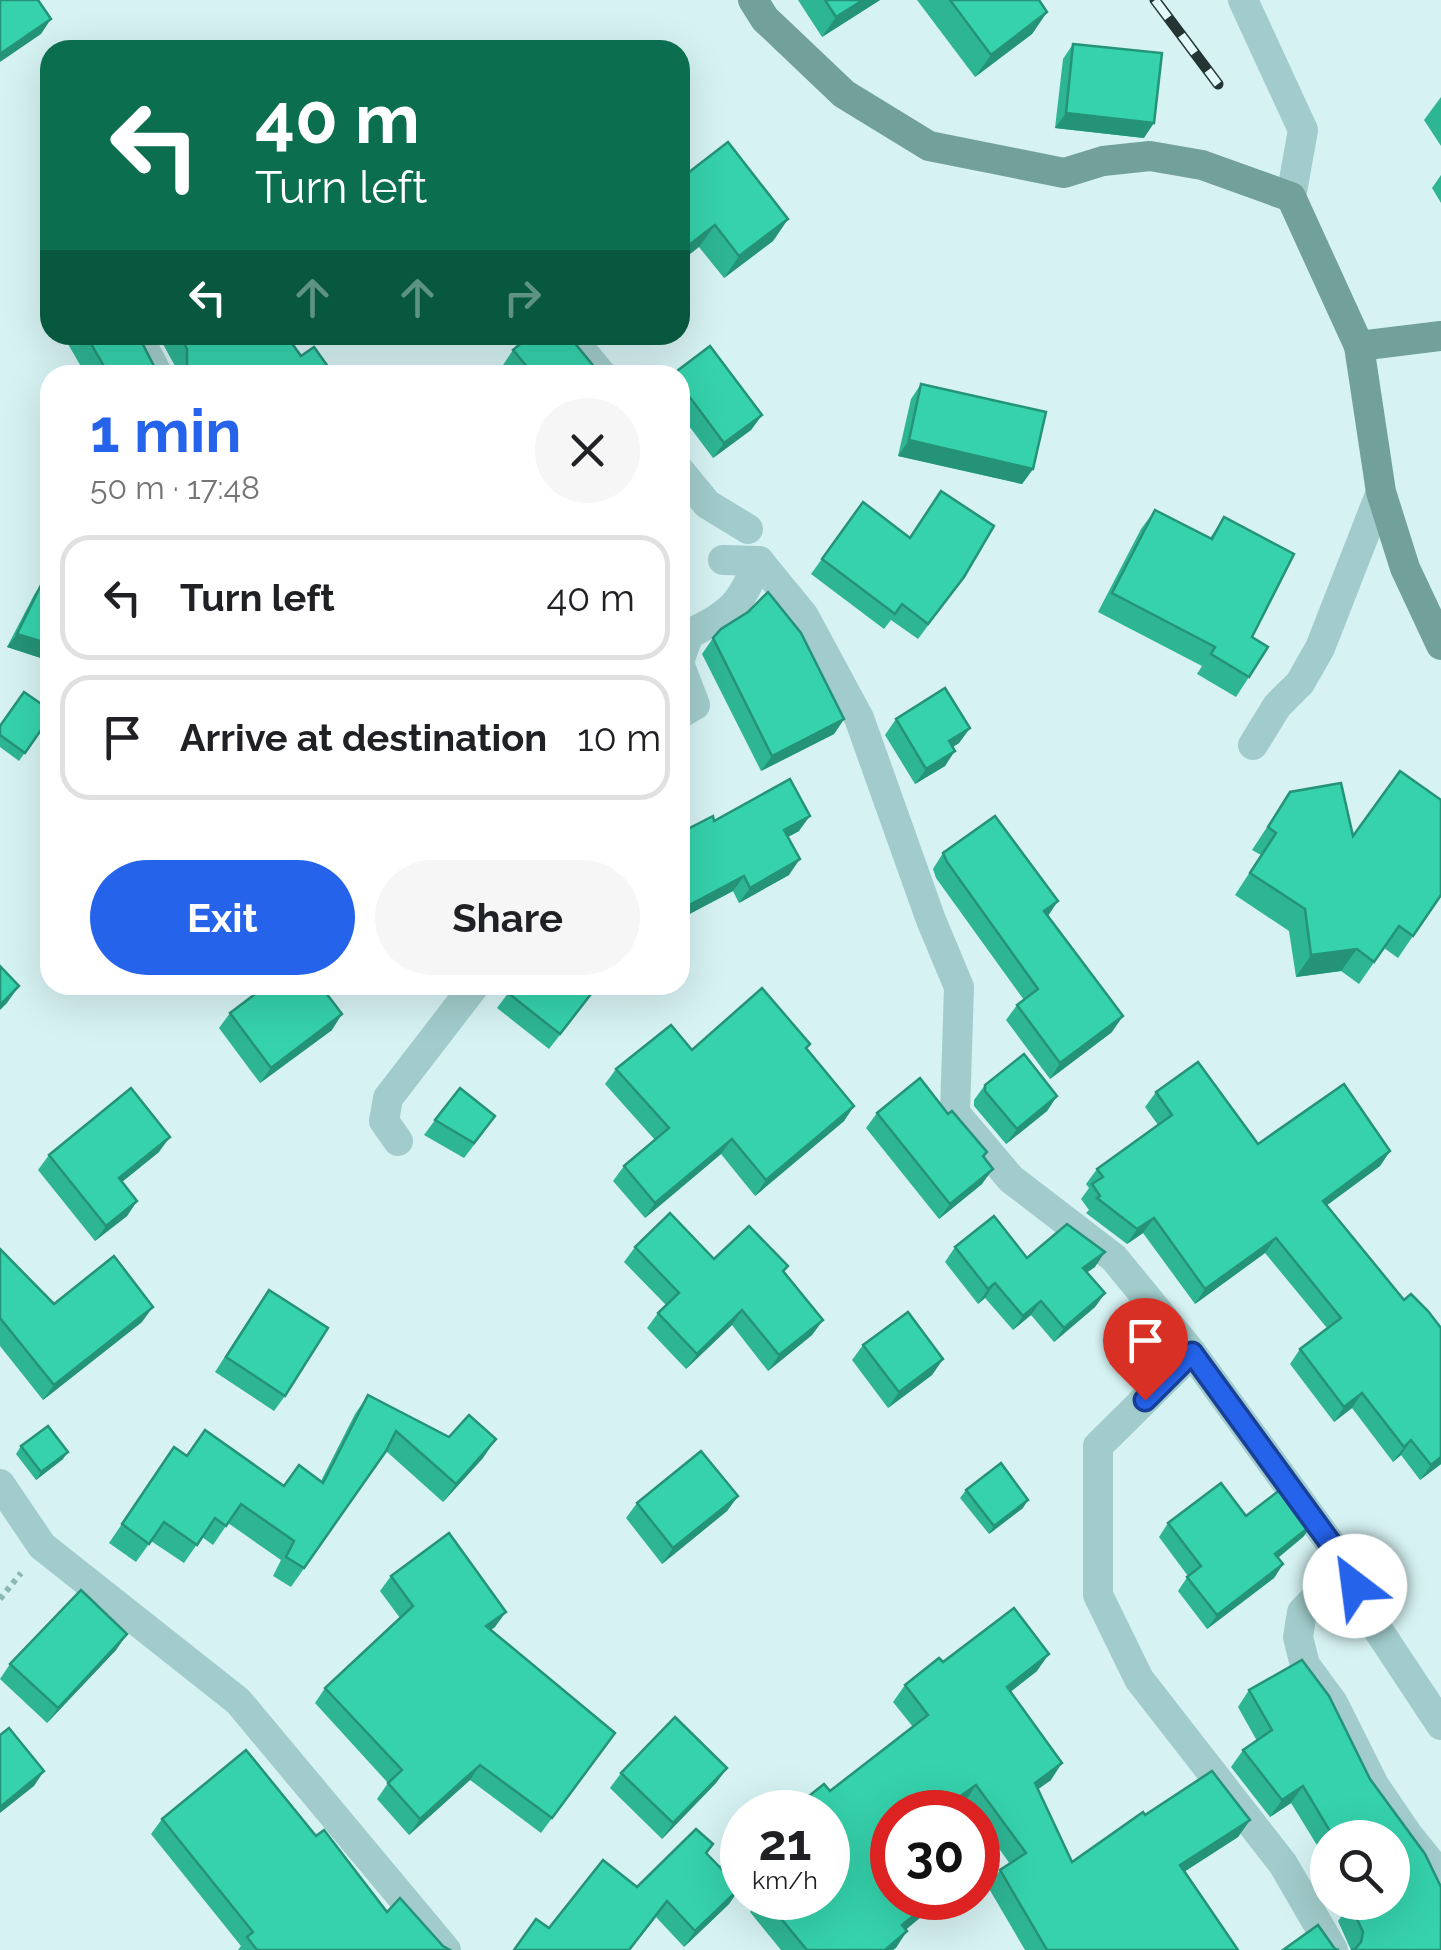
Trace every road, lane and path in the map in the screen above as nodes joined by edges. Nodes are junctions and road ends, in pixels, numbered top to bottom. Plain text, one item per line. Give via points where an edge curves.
1 (753, 0) edge
2 (1242, 0) edge
3 (1291, 197) junction
4 (1441, 336) edge
5 (577, 345) edge
6 (1359, 346) junction
7 (594, 365) edge
8 (690, 483) edge
9 (1382, 492) junction
10 (748, 529) dead end
11 (723, 560) dead end
12 (758, 562) junction
13 (690, 633) edge
14 (1441, 645) edge
15 (1253, 746) dead end
16 (466, 995) edge
17 (398, 1141) dead end
18 (1192, 1353) junction
19 (0, 1484) edge
20 (1347, 1566) junction
21 (1441, 1725) edge
22 (1441, 1876) edge
23 (446, 1950) edge
24 (1333, 1950) edge

1 - 3 street via 844,94 929,146 1064,173 1150,156 1202,164
2 - 3 street via 1303,130
3 - 6 street
4 - 6 street
5 - 7 street
6 - 9 street
8 - 10 street via 707,504
9 - 14 street via 1405,568
9 - 15 street via 1320,648
11 - 12 street
12 - 13 street via 741,600
12 - 18 street via 804,616 859,718 959,988 956,1113 1011,1179 1114,1258
16 - 17 street via 388,1098 384,1121
18 - 20 street
18 - 24 street via 1098,1446 1098,1594 1139,1680 1282,1864
19 - 23 street via 42,1546 238,1701
20 - 21 street via 1363,1607
20 - 22 street via 1302,1612 1298,1637 1305,1665 1333,1702 1374,1785

